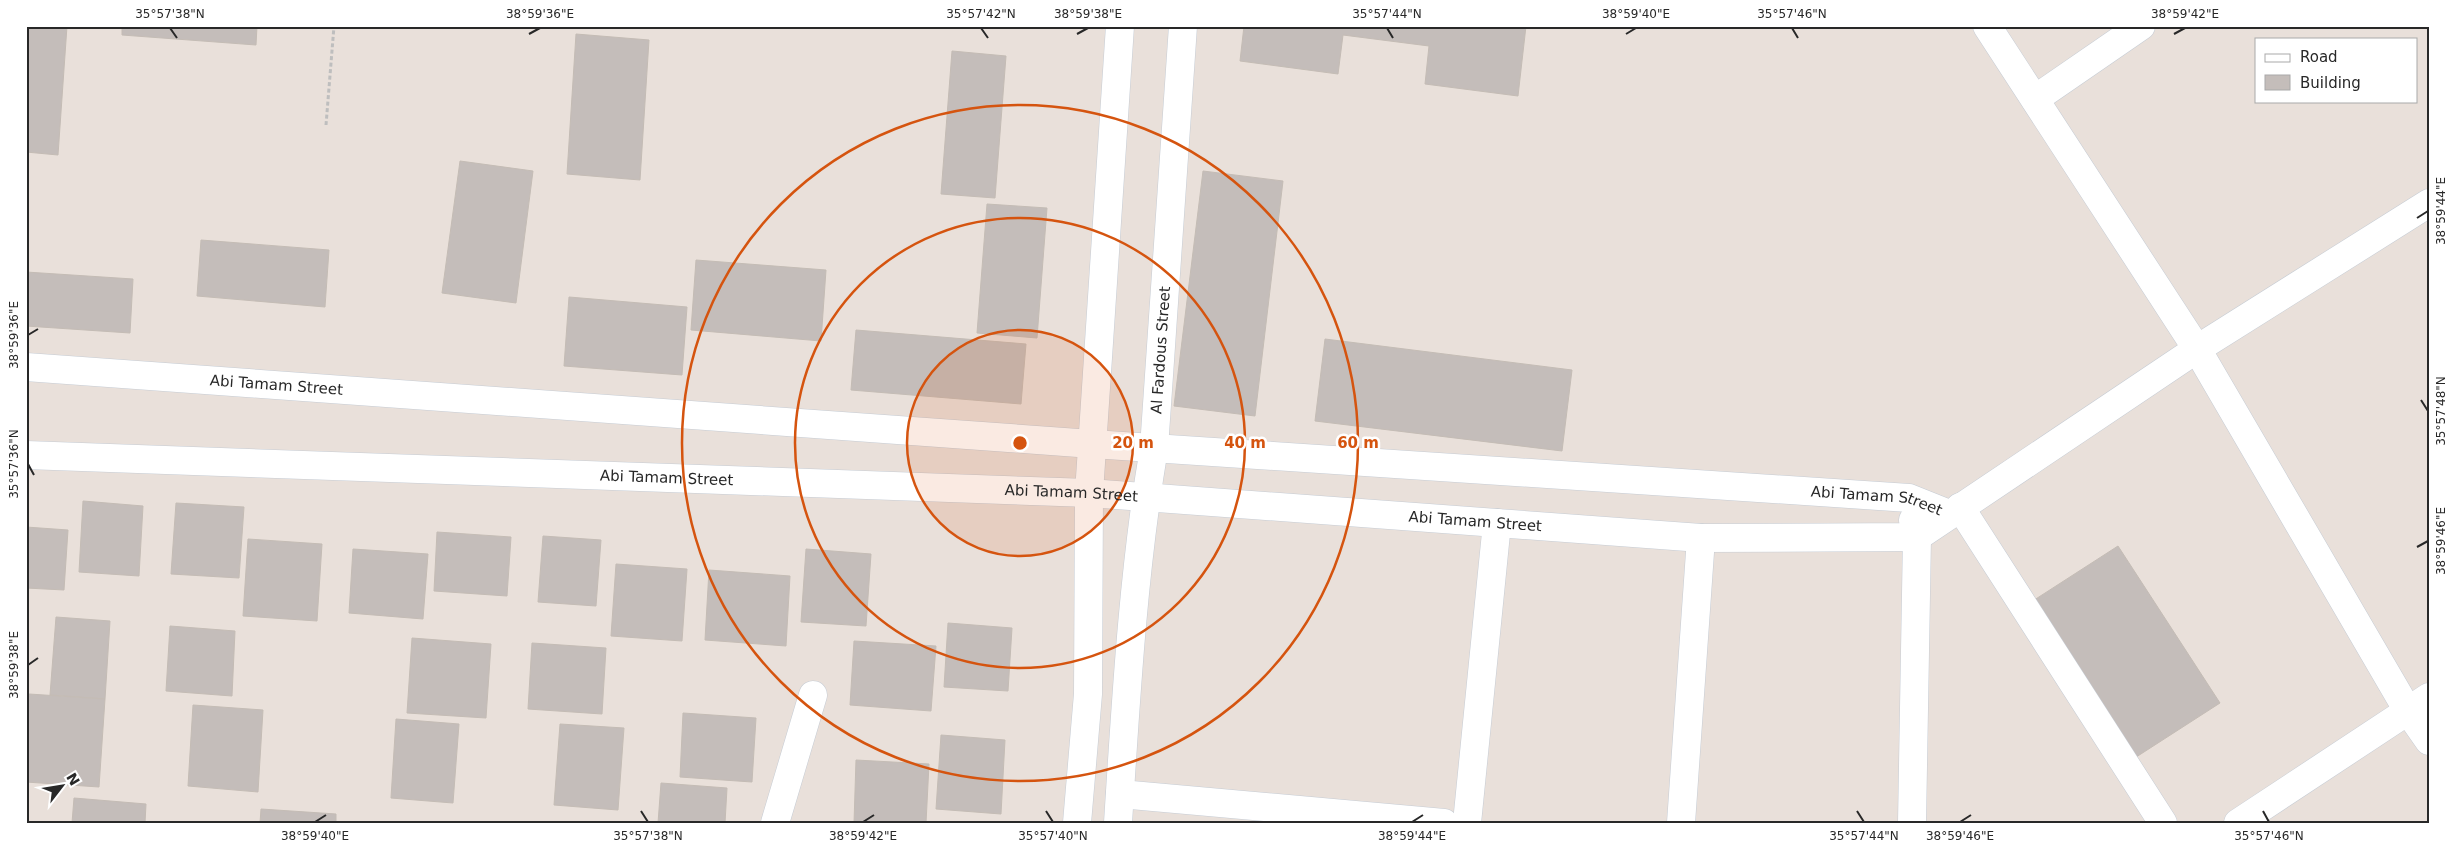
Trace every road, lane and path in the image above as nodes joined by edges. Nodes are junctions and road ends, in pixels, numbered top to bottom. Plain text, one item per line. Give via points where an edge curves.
1 (334, 26) edge
2 (1120, 26) edge
3 (1183, 26) edge
4 (1987, 26) edge
5 (2141, 26) edge
6 (2035, 99) junction
7 (326, 125) dead end
8 (2429, 203) edge
9 (2197, 349) junction
10 (26, 367) edge
11 (1092, 444) junction
12 (1154, 448) junction
13 (26, 455) edge
14 (1089, 493) junction
15 (1146, 497) junction
16 (1909, 498) junction
17 (1954, 510) junction
18 (1497, 523) junction
19 (1917, 537) junction
20 (1701, 538) junction
21 (813, 695) dead end
22 (2418, 704) edge
23 (2429, 741) edge
24 (1120, 794) junction
25 (775, 823) edge
26 (1077, 823) edge
27 (1118, 823) edge
28 (1444, 823) edge
29 (1467, 823) edge
30 (1681, 823) edge
31 (1912, 823) edge
32 (2163, 823) edge
33 (2238, 823) edge

1 - 7 path
2 - 11 street
3 - 12 street, Al Fardous Street
4 - 6 street
5 - 6 street
6 - 9 street
8 - 9 street
9 - 17 street
9 - 22 street
10 - 11 street, Abi Tamam Street
11 - 12 street, Abi Tamam Street
11 - 14 street
12 - 15 street, Al Fardous Street
12 - 16 street, Abi Tamam Street
13 - 14 street, Abi Tamam Street
14 - 15 street, Abi Tamam Street
14 - 26 street via 1088,694
15 - 18 street, Abi Tamam Street
15 - 24 street, Al Fardous Street via 1128,668
16 - 17 street, Abi Tamam Street
16 - 19 street
17 - 19 street, Abi Tamam Street
17 - 32 street
18 - 20 street, Abi Tamam Street
18 - 29 street
19 - 20 street, Abi Tamam Street
19 - 31 street
20 - 30 street
21 - 25 street
22 - 23 street
22 - 33 street
24 - 27 street, Al Fardous Street
24 - 28 street

